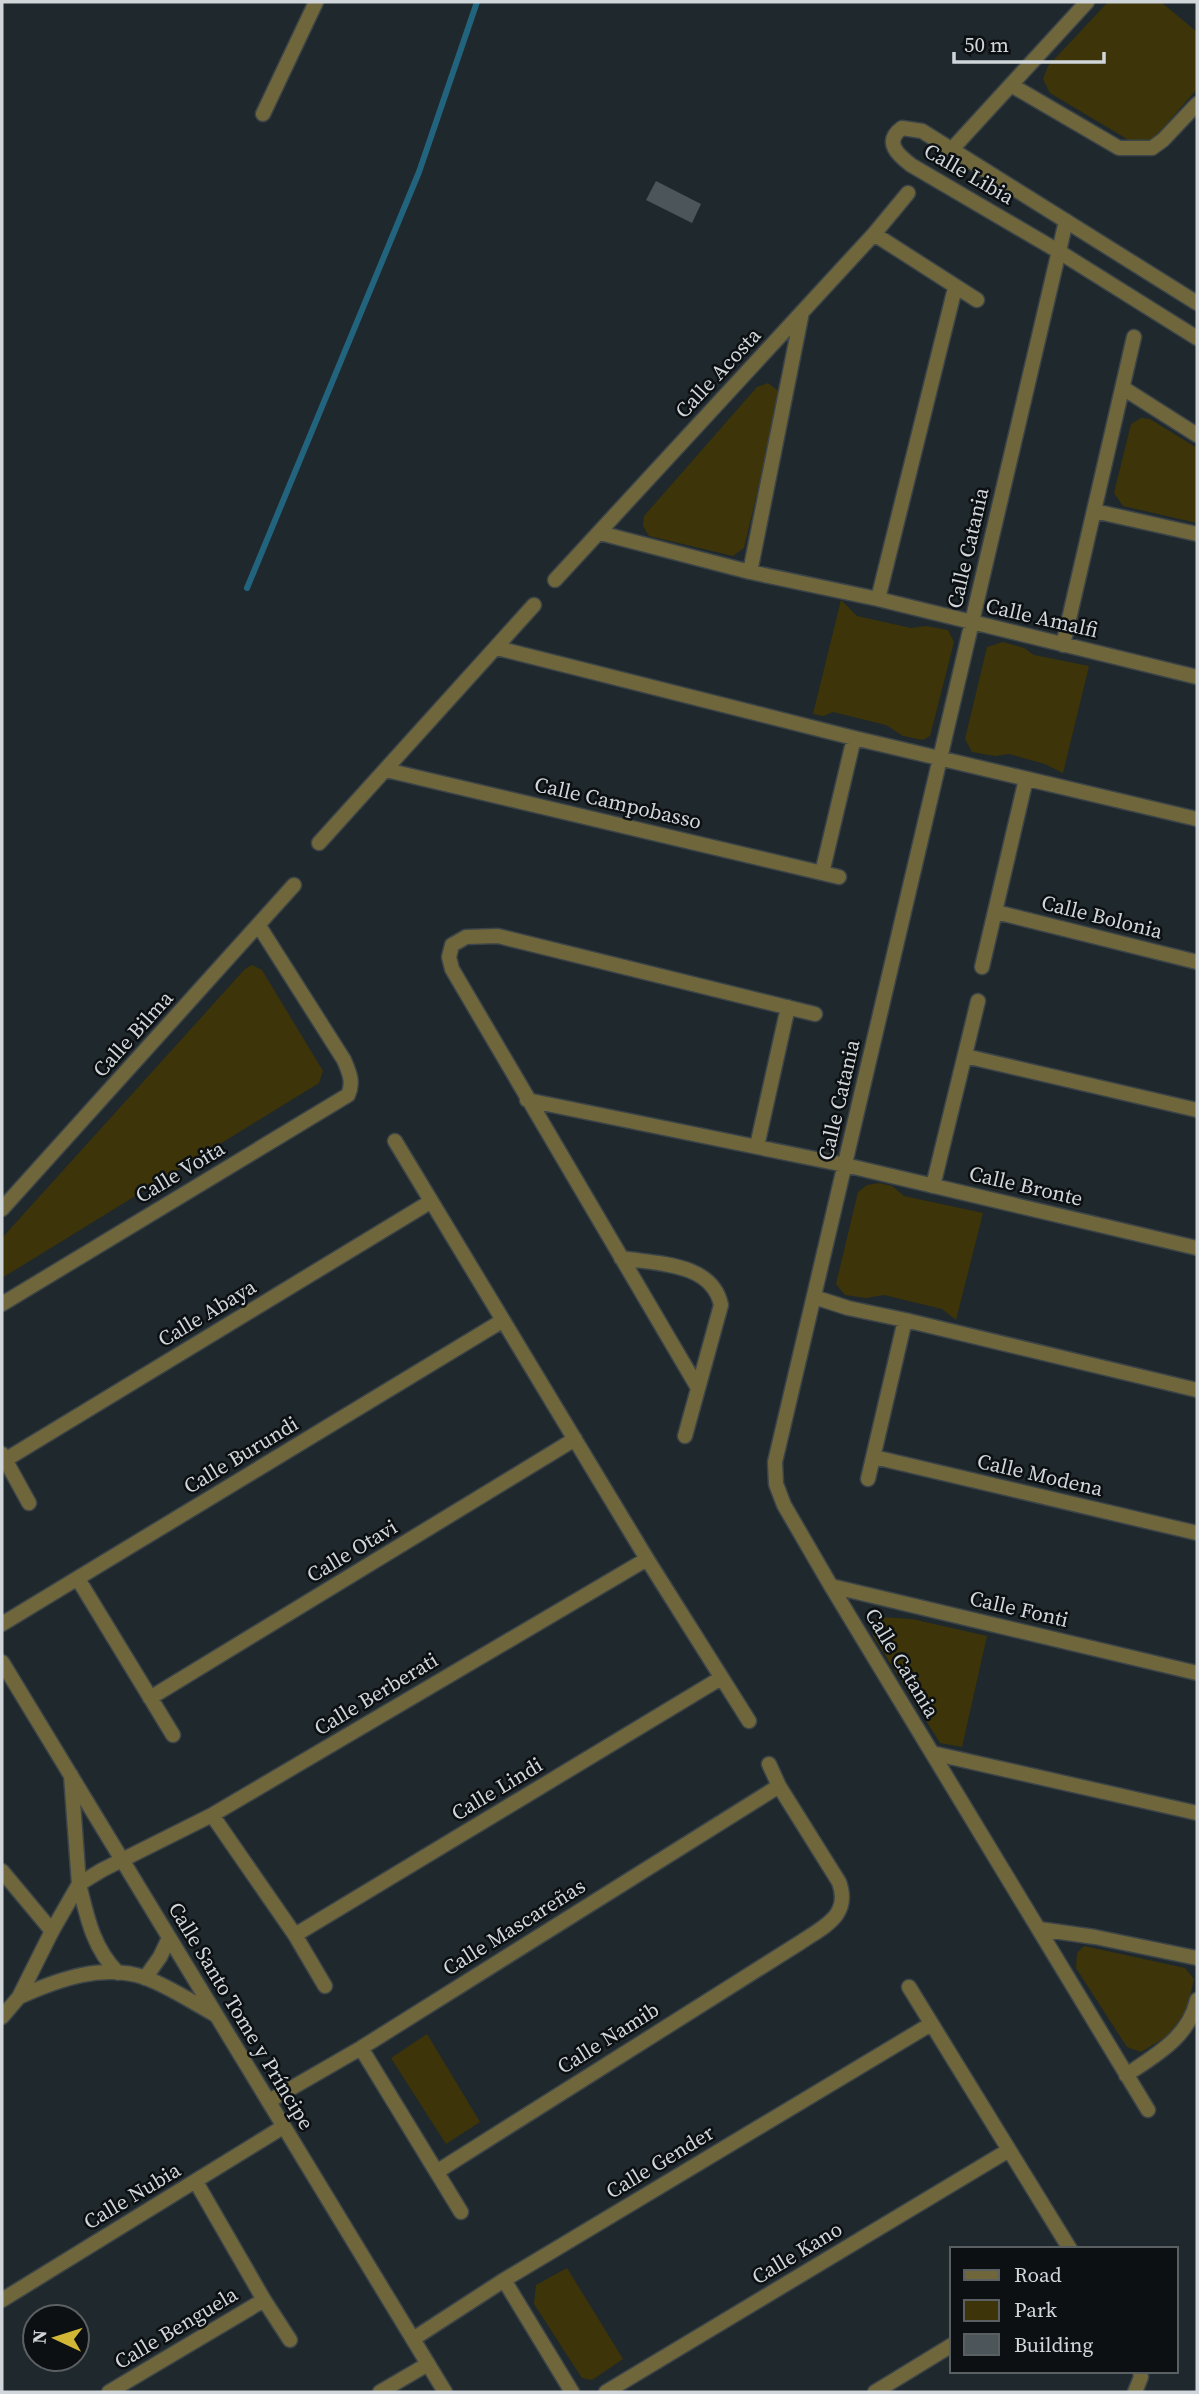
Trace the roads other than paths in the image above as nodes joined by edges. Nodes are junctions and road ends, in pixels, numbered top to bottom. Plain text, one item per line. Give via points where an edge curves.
1 (316, 2) edge
2 (1087, 2) edge
3 (1012, 85) junction
4 (1197, 104) edge
5 (263, 114) dead end
6 (953, 148) junction
7 (908, 193) dead end
8 (1066, 222) junction
9 (874, 234) junction
10 (1058, 251) junction
11 (955, 288) junction
12 (977, 300) dead end
13 (1197, 303) edge
14 (802, 312) junction
15 (1134, 337) dead end
16 (1197, 338) edge
17 (1123, 388) junction
18 (1197, 435) edge
19 (1094, 511) junction
20 (600, 533) junction
21 (1197, 534) edge
22 (750, 572) junction
23 (555, 580) dead end
24 (878, 599) junction
25 (534, 605) dead end
26 (972, 624) junction
27 (1063, 645) junction
28 (497, 648) junction
29 (1197, 677) edge
30 (854, 738) junction
31 (941, 757) junction
32 (386, 770) junction
33 (1026, 779) junction
34 (1197, 819) edge
35 (319, 842) dead end
36 (822, 873) junction
37 (839, 877) dead end
38 (294, 885) dead end
39 (996, 912) junction
40 (259, 926) junction
41 (1197, 962) edge
42 (982, 967) dead end
43 (978, 1001) dead end
44 (788, 1007) junction
45 (816, 1014) dead end
46 (965, 1056) junction
47 (527, 1100) junction
48 (1197, 1110) edge
49 (395, 1141) dead end
50 (757, 1146) junction
51 (845, 1165) junction
52 (933, 1186) junction
53 (430, 1202) junction
54 (2, 1209) edge
55 (1197, 1248) edge
56 (621, 1258) junction
57 (814, 1297) junction
58 (2, 1304) edge
59 (905, 1320) junction
60 (502, 1321) junction
61 (698, 1388) junction
62 (1197, 1391) edge
63 (685, 1436) dead end
64 (575, 1439) junction
65 (4, 1457) edge
66 (874, 1457) junction
67 (868, 1479) dead end
68 (29, 1503) dead end
69 (1197, 1533) edge
70 (647, 1559) junction
71 (78, 1579) junction
72 (831, 1586) junction
73 (2, 1624) edge
74 (2, 1662) edge
75 (1197, 1672) edge
76 (721, 1678) junction
77 (150, 1698) junction
78 (749, 1721) dead end
79 (173, 1735) dead end
80 (932, 1753) junction
81 (769, 1764) dead end
82 (71, 1774) junction
83 (779, 1786) junction
84 (1197, 1813) edge
85 (212, 1815) junction
86 (123, 1860) junction
87 (2, 1871) edge
88 (79, 1884) junction
89 (1039, 1929) junction
90 (52, 1931) junction
91 (295, 1936) junction
92 (169, 1938) junction
93 (1197, 1958) edge
94 (118, 1973) junction
95 (145, 1978) junction
96 (325, 1986) dead end
97 (909, 1987) dead end
98 (19, 1997) junction
99 (1197, 2000) edge
100 (215, 2014) junction
101 (2, 2017) edge
102 (931, 2024) junction
103 (361, 2048) junction
104 (1126, 2075) junction
105 (269, 2101) junction
106 (1148, 2110) dead end
107 (283, 2127) junction
108 (1009, 2150) junction
109 (438, 2171) junction
110 (196, 2182) junction
111 (461, 2212) dead end
112 (1069, 2247) edge
113 (504, 2280) junction
114 (2, 2300) edge
115 (264, 2300) junction
116 (412, 2339) junction
117 (290, 2340) dead end
118 (950, 2346) edge
119 (428, 2364) junction
120 (1140, 2373) edge
121 (109, 2392) edge
122 (380, 2392) edge
123 (445, 2392) edge
124 (572, 2392) edge
125 (607, 2392) edge
126 (875, 2392) edge
127 (1135, 2392) edge

1 - 5 street
2 - 3 street
3 - 4 street via 1119,148 1152,148
3 - 6 street
6 - 8 street, Calle Libia
6 - 10 street, Calle Libia via 909,128 897,132 892,145 911,165
7 - 9 street, Calle Acosta
8 - 10 street, Calle Catania
8 - 13 street, Calle Libia
9 - 11 street
9 - 14 street, Calle Acosta
10 - 16 street, Calle Libia
10 - 26 street, Calle Catania
11 - 12 street
11 - 24 street
14 - 20 street, Calle Acosta
14 - 22 street
15 - 17 street
17 - 18 street
17 - 19 street
19 - 21 street
19 - 27 street
20 - 22 street, Calle Amalfi
20 - 23 street, Calle Acosta
22 - 24 street, Calle Amalfi
24 - 26 street, Calle Amalfi
25 - 28 street
26 - 27 street, Calle Amalfi
26 - 31 street, Calle Catania
27 - 29 street, Calle Amalfi
28 - 30 street
28 - 32 street
30 - 31 street
30 - 36 street
31 - 33 street
31 - 51 street, Calle Catania
32 - 35 street
32 - 36 street, Calle Campobasso
33 - 34 street
33 - 39 street
36 - 37 street, Calle Campobasso
38 - 40 street, Calle Bilma
39 - 41 street, Calle Bolonia
39 - 42 street
40 - 54 street, Calle Bilma
40 - 58 street, Calle Voita via 344,1060 351,1076 348,1095
43 - 46 street
44 - 45 street
44 - 47 street via 498,936 466,937 452,945 452,968
44 - 50 street
46 - 48 street
46 - 52 street
47 - 50 street, Calle Bronte
47 - 56 street
49 - 53 street
50 - 51 street, Calle Bronte
51 - 52 street, Calle Bronte
51 - 57 street, Calle Catania
52 - 55 street, Calle Bronte
53 - 60 street
53 - 65 street, Calle Abaya
56 - 61 street
56 - 61 street via 694,1271 719,1296 721,1306
57 - 59 street
57 - 72 street, Calle Catania via 775,1462 776,1484 794,1525
59 - 62 street
59 - 66 street
60 - 64 street
60 - 71 street, Calle Burundi
61 - 63 street
64 - 70 street
64 - 77 street, Calle Otavi
65 - 68 street
66 - 67 street
66 - 69 street, Calle Modena
70 - 76 street
70 - 85 street, Calle Berberati
71 - 73 street, Calle Burundi
71 - 77 street
72 - 75 street, Calle Fonti
72 - 80 street, Calle Catania
74 - 82 street, Calle Santo Tome y Príncipe
76 - 78 street
76 - 91 street, Calle Lindi
77 - 79 street
80 - 84 street
80 - 89 street, Calle Catania
81 - 83 street
82 - 86 street, Calle Santo Tome y Príncipe
82 - 88 street
83 - 103 street, Calle Mascareñas
83 - 109 street, Calle Namib via 839,1882 842,1905 835,1916
85 - 86 street, Calle Berberati
85 - 91 street
86 - 88 street, Calle Berberati
86 - 92 street, Calle Santo Tome y Príncipe
87 - 90 street
88 - 90 street
88 - 94 street via 95,1942
89 - 93 street
89 - 104 street, Calle Catania
90 - 98 street
91 - 96 street
92 - 95 street
92 - 100 street, Calle Santo Tome y Príncipe
94 - 95 street
94 - 98 street via 57,1980
95 - 100 street
97 - 102 street
98 - 101 street
99 - 104 street via 1183,2032
100 - 105 street, Calle Santo Tome y Príncipe
102 - 108 street
102 - 113 street, Calle Gender
103 - 105 street, Calle Mascareñas
103 - 109 street
104 - 106 street, Calle Catania
105 - 107 street, Calle Santo Tome y Príncipe
107 - 110 street, Calle Nubia
107 - 116 street, Calle Santo Tome y Príncipe
108 - 112 street
108 - 125 street, Calle Kano
109 - 111 street
110 - 114 street, Calle Nubia
110 - 115 street
113 - 116 street, Calle Gender
113 - 124 street
115 - 117 street
115 - 121 street, Calle Benguela
116 - 119 street, Calle Santo Tome y Príncipe
118 - 126 street
119 - 122 street
119 - 123 street, Calle Santo Tome y Príncipe
120 - 127 street

